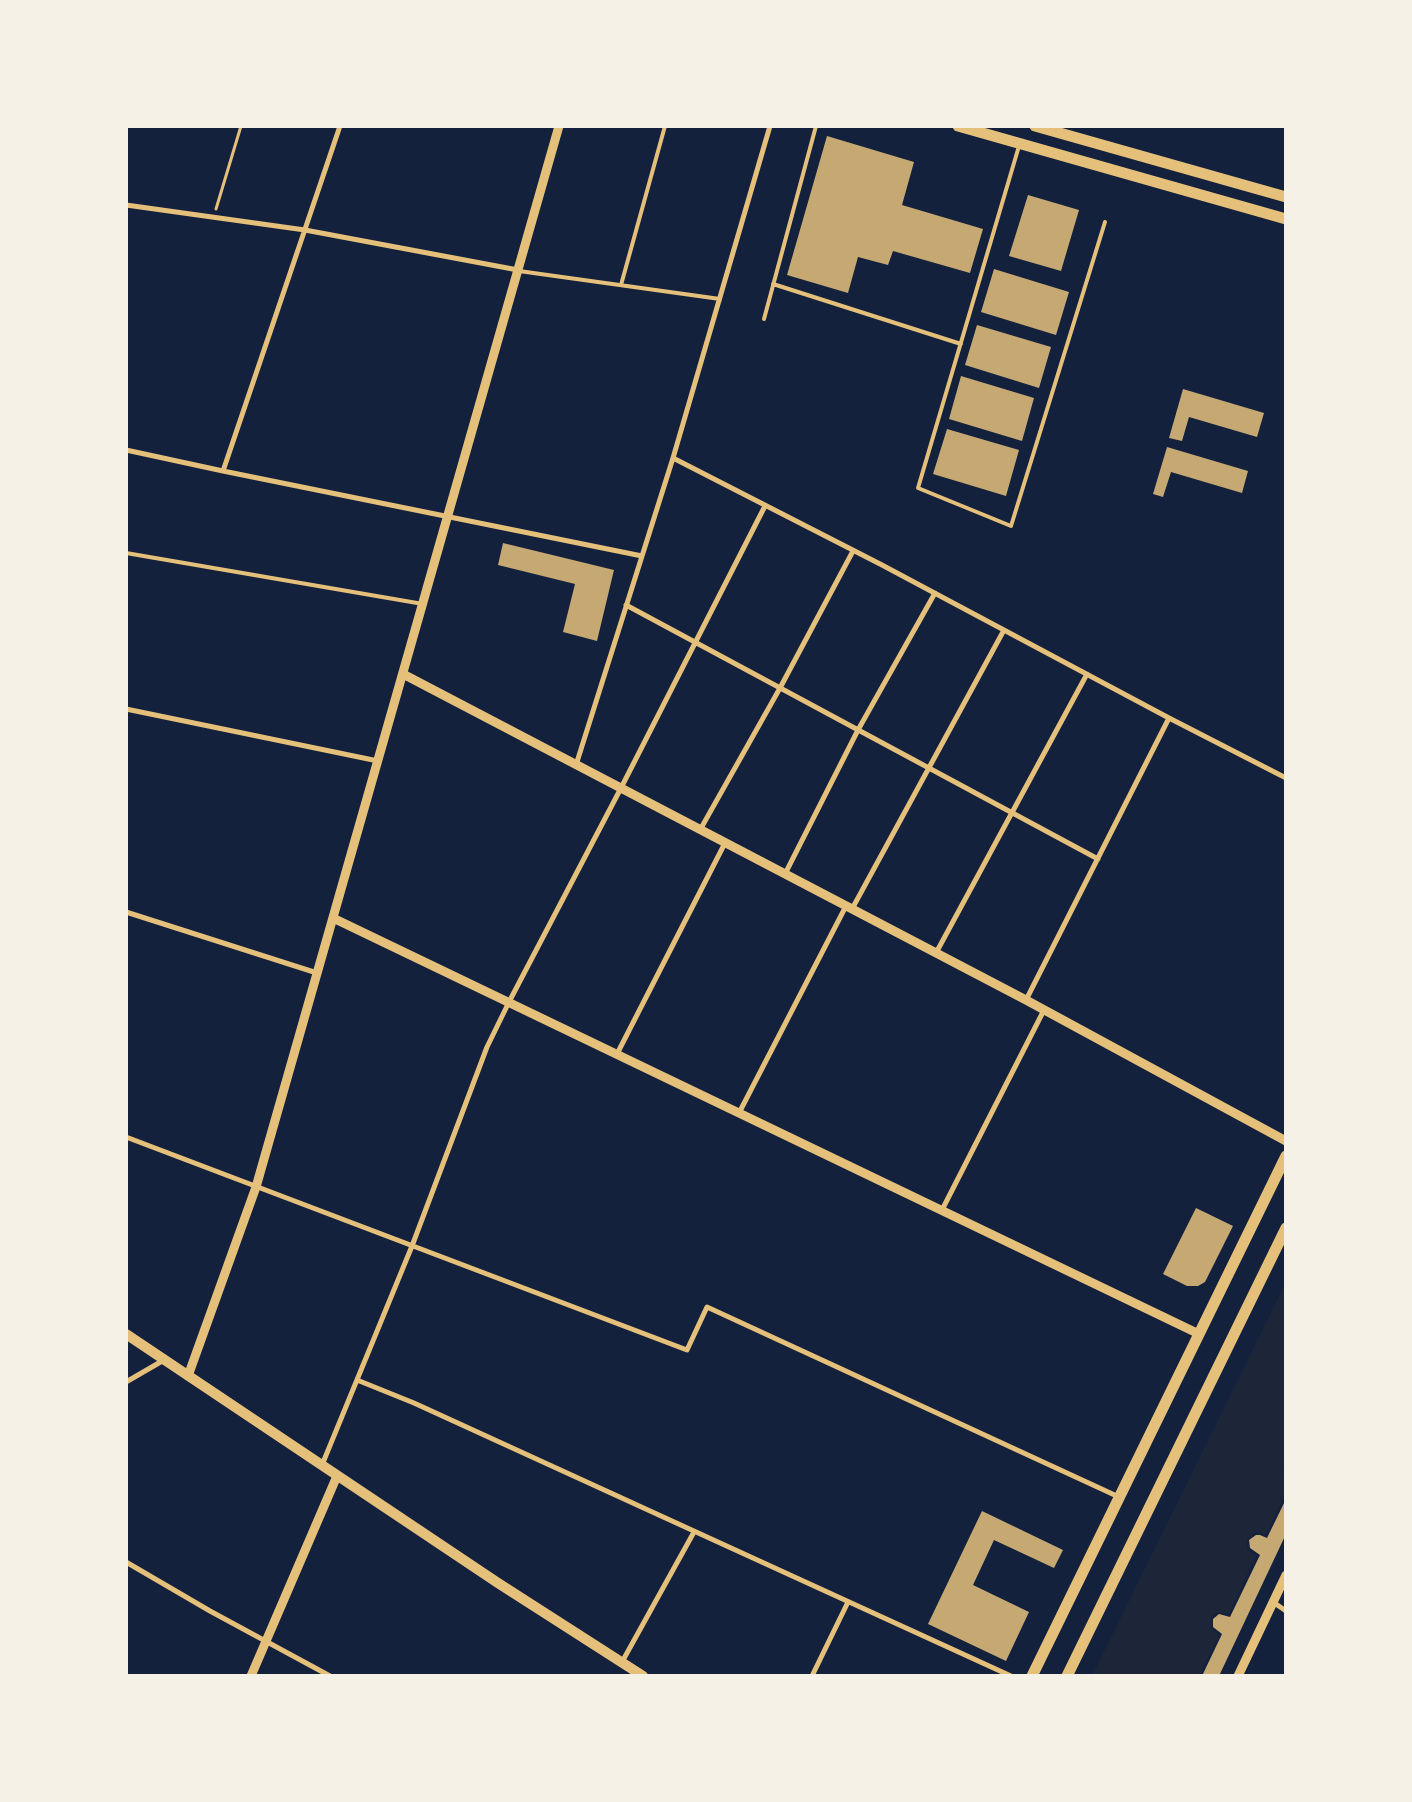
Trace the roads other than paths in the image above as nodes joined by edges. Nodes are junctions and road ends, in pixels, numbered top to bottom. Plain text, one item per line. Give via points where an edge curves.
1 (340, 126) edge
2 (559, 126) edge
3 (665, 126) edge
4 (770, 126) edge
5 (816, 126) edge
6 (958, 126) edge
7 (1035, 126) edge
8 (1019, 144) junction
9 (1286, 197) edge
10 (126, 205) edge
11 (1286, 219) edge
12 (1105, 222) dead end
13 (305, 230) junction
14 (518, 270) junction
15 (773, 284) junction
16 (621, 285) junction
17 (720, 299) junction
18 (764, 319) dead end
19 (961, 344) junction
20 (126, 450) edge
21 (673, 458) junction
22 (223, 471) junction
23 (765, 506) junction
24 (448, 516) junction
25 (853, 551) junction
26 (126, 553) edge
27 (642, 556) junction
28 (935, 593) junction
29 (422, 604) junction
30 (626, 605) junction
31 (1004, 630) junction
32 (696, 643) junction
33 (403, 674) junction
34 (1087, 674) junction
35 (780, 688) junction
36 (126, 709) edge
37 (1170, 718) junction
38 (858, 730) junction
39 (378, 761) junction
40 (576, 765) junction
41 (930, 769) junction
42 (1286, 778) edge
43 (621, 788) junction
44 (1012, 813) junction
45 (700, 830) junction
46 (725, 843) junction
47 (1098, 859) junction
48 (785, 874) junction
49 (849, 907) junction
50 (126, 912) edge
51 (333, 918) junction
52 (936, 953) junction
53 (317, 973) junction
54 (1026, 1000) junction
55 (509, 1002) junction
56 (1044, 1010) junction
57 (617, 1054) junction
58 (739, 1113) junction
59 (126, 1137) edge
60 (1286, 1141) edge
61 (1286, 1156) edge
62 (256, 1187) junction
63 (942, 1210) junction
64 (1286, 1228) edge
65 (412, 1246) junction
66 (126, 1334) edge
67 (1199, 1334) junction
68 (164, 1360) junction
69 (188, 1376) junction
70 (357, 1380) junction
71 (126, 1382) edge
72 (322, 1466) junction
73 (337, 1476) junction
74 (1119, 1498) junction
75 (694, 1532) junction
76 (126, 1562) edge
77 (1286, 1575) edge
78 (848, 1602) junction
79 (1273, 1602) junction
80 (1286, 1611) edge
81 (267, 1641) junction
82 (622, 1662) junction
83 (632, 1673) edge
84 (251, 1676) edge
85 (330, 1676) edge
86 (643, 1676) edge
87 (812, 1676) edge
88 (1010, 1676) edge
89 (1032, 1676) edge
90 (1067, 1676) edge
91 (1238, 1676) edge

1 - 13 street
2 - 14 street
3 - 16 lane
4 - 17 street
5 - 15 lane
6 - 8 main road
7 - 9 main road
8 - 11 main road
8 - 19 lane
10 - 13 street
12 - 19 lane via 1011,526 918,488
13 - 14 street
13 - 22 street
14 - 16 lane
14 - 24 street
15 - 18 lane
15 - 19 lane
16 - 17 lane
17 - 21 street
20 - 22 street
21 - 23 street
21 - 27 street
22 - 24 street
23 - 25 street
23 - 32 street
24 - 27 street
24 - 29 street
25 - 28 street
25 - 35 street
26 - 29 lane
27 - 30 street
28 - 31 street
28 - 38 street
29 - 33 street
30 - 32 street
30 - 40 street
31 - 34 street
31 - 41 street
32 - 35 street
32 - 43 street
33 - 39 street
33 - 40 street
34 - 37 street
34 - 44 street
35 - 38 street
35 - 45 street
36 - 39 street
37 - 42 street
37 - 47 street
38 - 41 street
38 - 48 street
39 - 51 street
40 - 43 street
41 - 44 street
41 - 49 street
43 - 45 street
43 - 55 street
44 - 47 street
44 - 52 street
45 - 46 street
46 - 48 street
46 - 57 street
47 - 54 street
48 - 49 street
49 - 52 street
49 - 58 street
50 - 53 street
51 - 53 street
51 - 55 street
52 - 54 street
53 - 62 street
54 - 56 street
55 - 57 street
55 - 65 street via 487,1048
56 - 60 street
56 - 63 street
57 - 58 street
58 - 63 street
59 - 62 street
61 - 67 main road
62 - 65 street
62 - 69 street
63 - 67 street
64 - 90 main road
65 - 70 street
65 - 74 street via 687,1350 707,1307
66 - 68 main road
67 - 74 main road
68 - 69 main road
68 - 71 street
69 - 72 main road
70 - 72 street
70 - 75 street
72 - 73 main road
73 - 81 street
73 - 82 main road
74 - 89 main road
75 - 78 street
75 - 82 street
76 - 81 street
77 - 79 street
78 - 87 street
78 - 88 street
79 - 80 street
79 - 91 street
81 - 84 street
81 - 85 street
82 - 83 main road
83 - 86 main road

